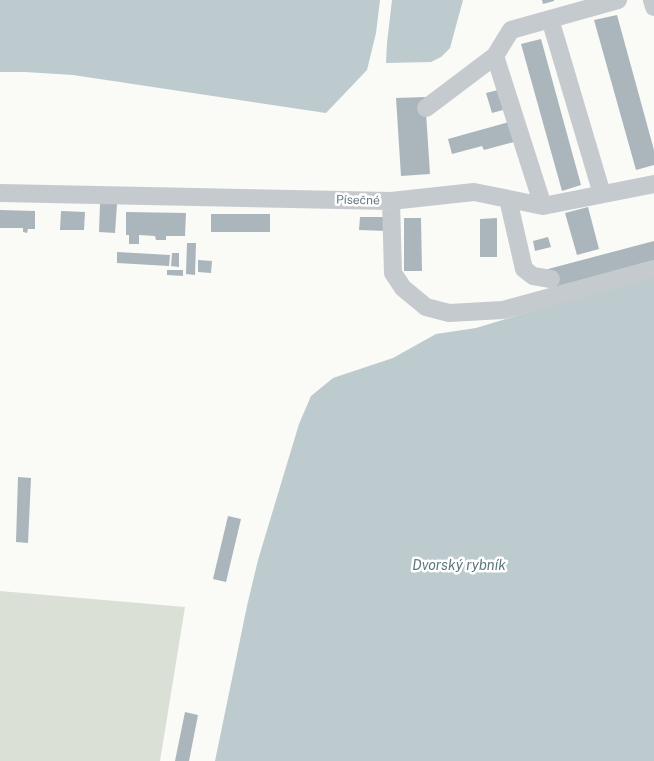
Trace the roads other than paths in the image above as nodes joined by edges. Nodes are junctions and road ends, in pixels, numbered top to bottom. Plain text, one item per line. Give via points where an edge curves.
1 (618, 0) edge
2 (652, 0) edge
3 (654, 7) edge
4 (550, 19) junction
5 (495, 56) junction
6 (426, 108) dead end
7 (654, 184) edge
8 (0, 193) edge
9 (602, 194) junction
10 (508, 199) junction
11 (391, 201) junction
12 (543, 206) junction
13 (654, 269) edge
14 (551, 279) dead end

1 - 4 street
2 - 3 street
4 - 5 street via 511,30
4 - 9 street
5 - 6 street
5 - 12 street
7 - 9 street
8 - 11 street, Písečné
9 - 12 street
10 - 11 street via 474,192
10 - 12 street
10 - 14 street via 524,269 533,276
11 - 13 street, Písečné via 393,273 403,288 426,307 449,313 503,310

